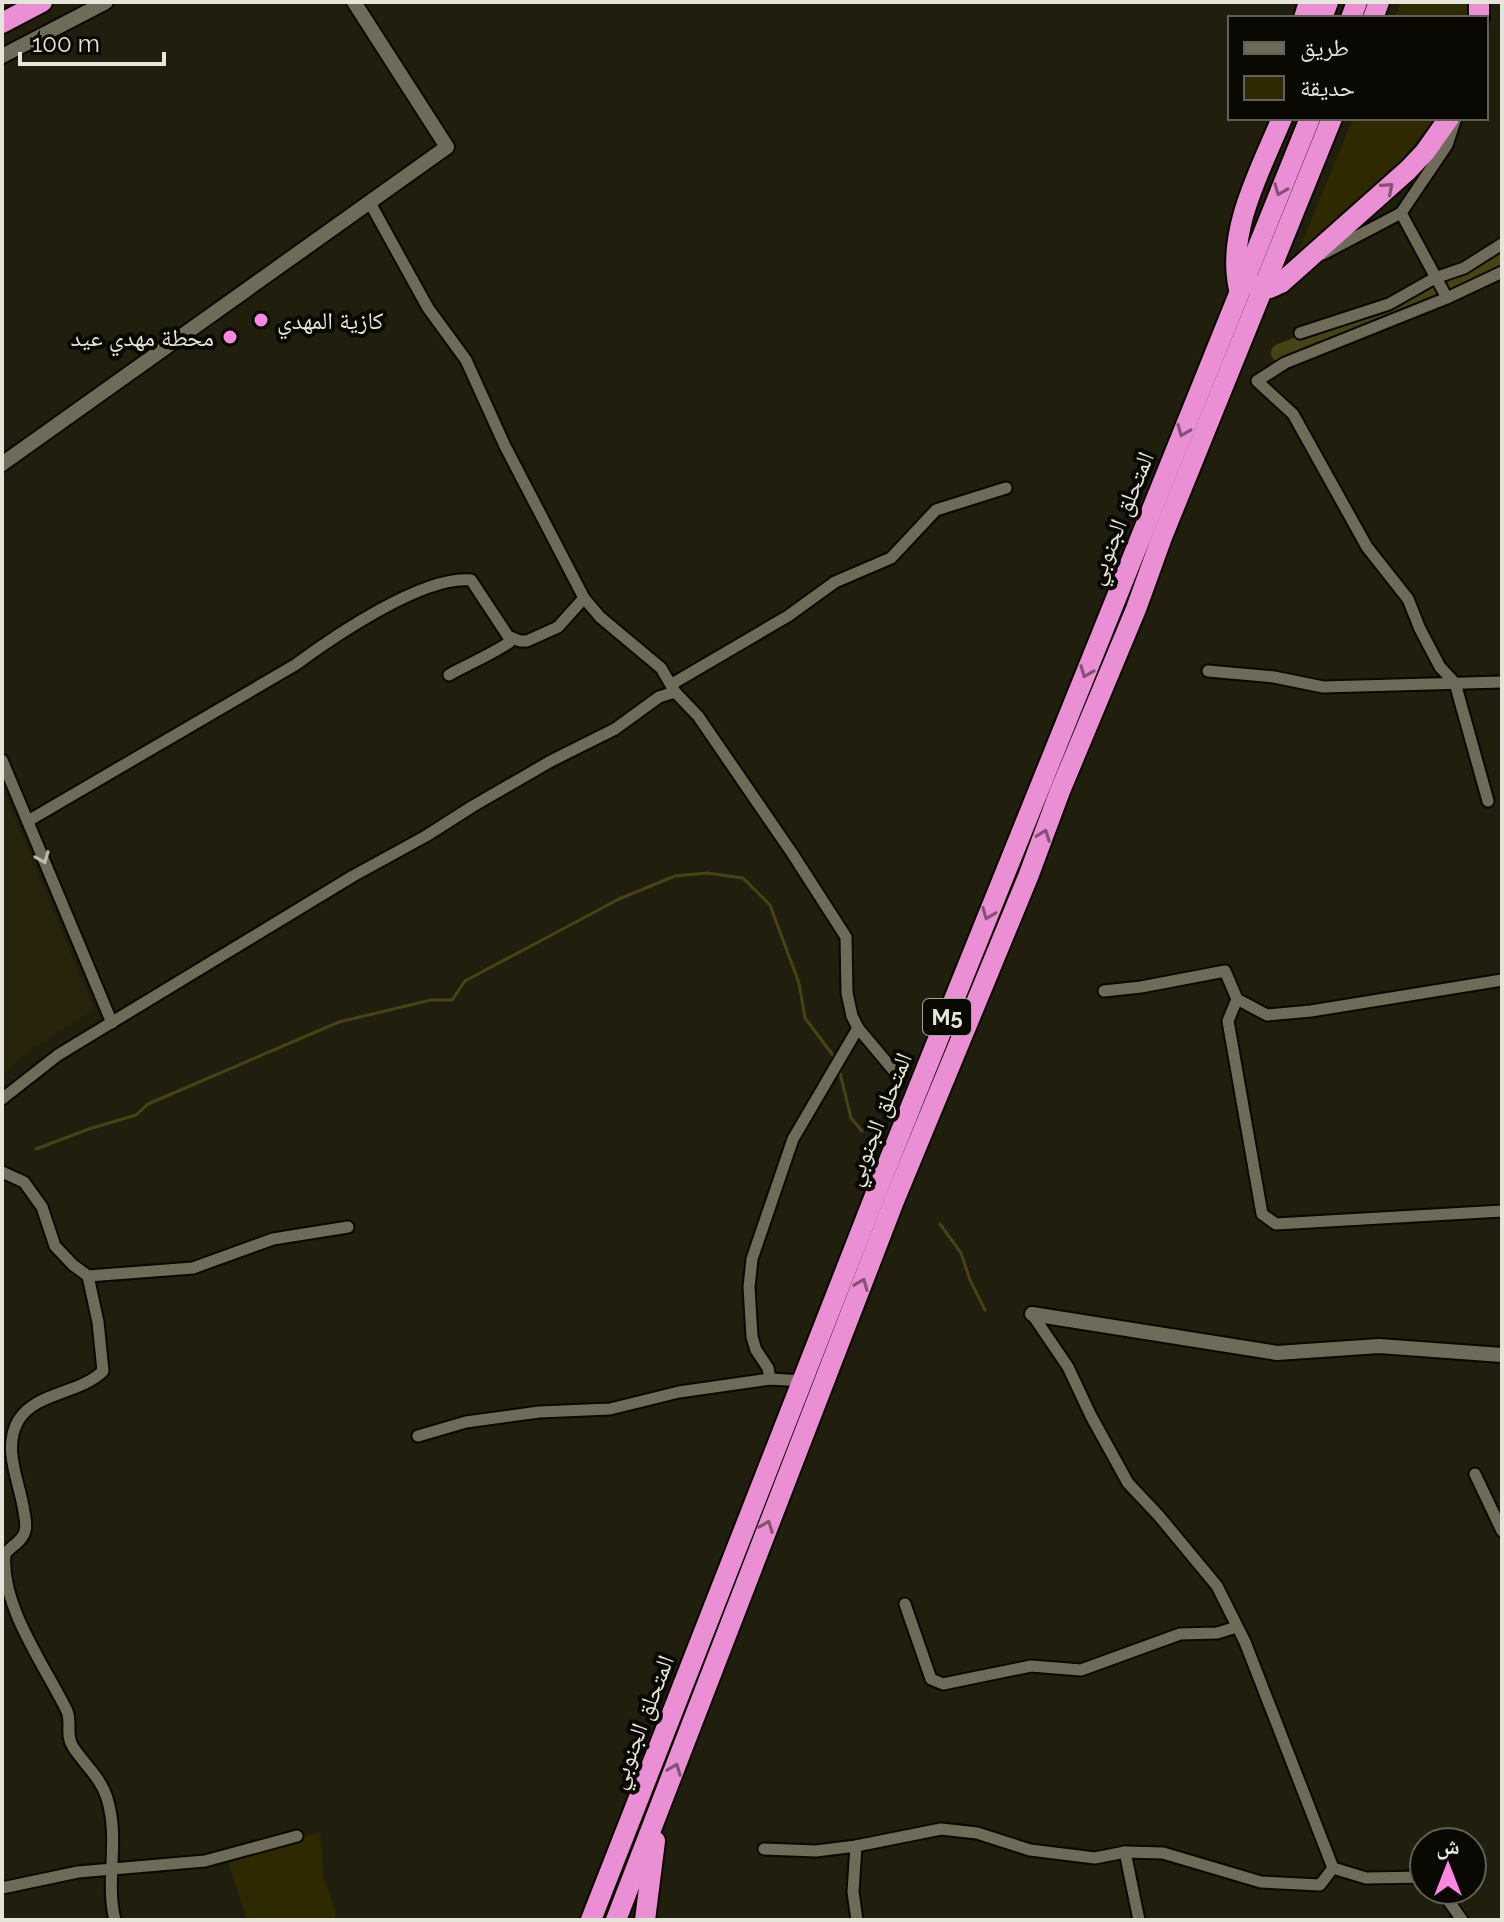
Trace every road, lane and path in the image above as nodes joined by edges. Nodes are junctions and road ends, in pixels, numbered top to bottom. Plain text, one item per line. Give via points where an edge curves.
1 (42, 2) edge
2 (106, 2) edge
3 (354, 2) edge
4 (2, 23) edge
5 (2, 56) edge
6 (1309, 120) edge
7 (1331, 120) edge
8 (1448, 120) edge
9 (1455, 120) edge
10 (1278, 123) edge
11 (370, 203) junction
12 (1401, 213) junction
13 (1502, 244) edge
14 (1307, 259) junction
15 (1502, 272) edge
16 (1435, 278) junction
17 (1241, 286) junction
18 (1263, 288) junction
19 (1447, 298) junction
20 (1300, 333) dead end
21 (2, 464) edge
22 (1006, 488) dead end
23 (584, 598) junction
24 (513, 639) junction
25 (1208, 671) dead end
26 (449, 675) dead end
27 (1502, 682) edge
28 (1455, 683) junction
29 (674, 688) junction
30 (2, 760) edge
31 (1488, 801) dead end
32 (28, 821) junction
33 (1502, 980) edge
34 (1104, 991) dead end
35 (1237, 999) junction
36 (112, 1023) junction
37 (858, 1028) junction
38 (894, 1071) dead end
39 (2, 1099) edge
40 (2, 1172) edge
41 (1502, 1211) edge
42 (348, 1227) dead end
43 (88, 1276) junction
44 (1032, 1314) joint
45 (1502, 1355) edge
46 (770, 1379) junction
47 (803, 1381) junction
48 (418, 1436) dead end
49 (6, 1453) edge
50 (1475, 1474) dead end
51 (1502, 1531) edge
52 (905, 1604) dead end
53 (1237, 1627) junction
54 (659, 1812) junction
55 (297, 1836) dead end
56 (856, 1846) junction
57 (764, 1849) dead end
58 (1125, 1852) junction
59 (114, 1868) junction
60 (1333, 1868) junction
61 (1408, 1877) edge
62 (2, 1888) edge
63 (115, 1920) edge
64 (591, 1920) edge
65 (616, 1920) edge
66 (645, 1920) edge
67 (857, 1920) edge
68 (1139, 1920) edge

1 - 4 highway
2 - 5 street
3 - 11 street via 447,147
6 -> 17 highway, المتحلق الجنوبي / M5
7 - 18 highway, المتحلق الجنوبي / M5
14 -> 8 highway via 1408,170
9 - 12 street via 1447,145
10 - 17 highway via 1238,231 1235,261
11 - 21 street
11 - 23 street via 428,308 466,360
12 - 14 street
12 - 16 street
13 - 16 street via 1464,268
14 - 18 highway via 1281,283
15 - 19 street
16 - 19 street
16 - 20 street via 1389,304
17 - 18 highway
17 -> 47 highway, المتحلق الجنوبي / M5
54 -> 18 highway, المتحلق الجنوبي / M5 via 883,1230
19 - 28 street via 1285,363 1257,381 1293,414 1359,534 1408,599 1440,667
22 - 29 street via 936,510 891,558 835,582
23 - 24 street via 558,627 527,641
23 - 29 street via 661,668
24 - 26 street
24 - 32 street via 471,580 404,597
25 - 28 street via 1323,687
27 - 28 street
28 - 31 street
29 - 36 street via 615,729 353,876
29 - 37 street via 757,799 846,937 847,993
30 - 32 street
32 -> 36 street
33 - 35 street via 1267,1015
34 - 35 street via 1225,971
35 - 41 street via 1228,1021 1262,1214 1276,1224
36 - 39 street via 58,1055
37 - 38 street
37 - 46 street via 793,1139 752,1259 752,1337
40 - 43 street via 24,1182 42,1207 55,1246
42 - 43 street via 273,1239 193,1268
43 - 49 street via 103,1371 93,1382 28,1409
44 - 45 street via 1277,1353 1379,1346
44 - 53 street via 1068,1367 1128,1483 1217,1586
46 - 47 street
46 - 48 street via 610,1409 466,1422
47 - 64 highway, المتحلق الجنوبي / M5
49 - 59 street via 21,1488 26,1529 4,1559 6,1597 67,1712 71,1744 106,1794
50 - 51 street
52 - 53 street via 931,1679 943,1684 1031,1666 1081,1670 1180,1634
53 - 60 street
54 - 65 highway, المتحلق الجنوبي / M5
54 - 66 highway
55 - 59 street via 205,1861
56 - 57 street
56 - 58 street via 941,1829 977,1833 1030,1850 1095,1858
56 - 67 street
58 - 60 street via 1163,1853 1261,1882 1320,1885
58 - 68 street
59 - 62 street
59 - 63 street
60 - 61 street via 1366,1878

